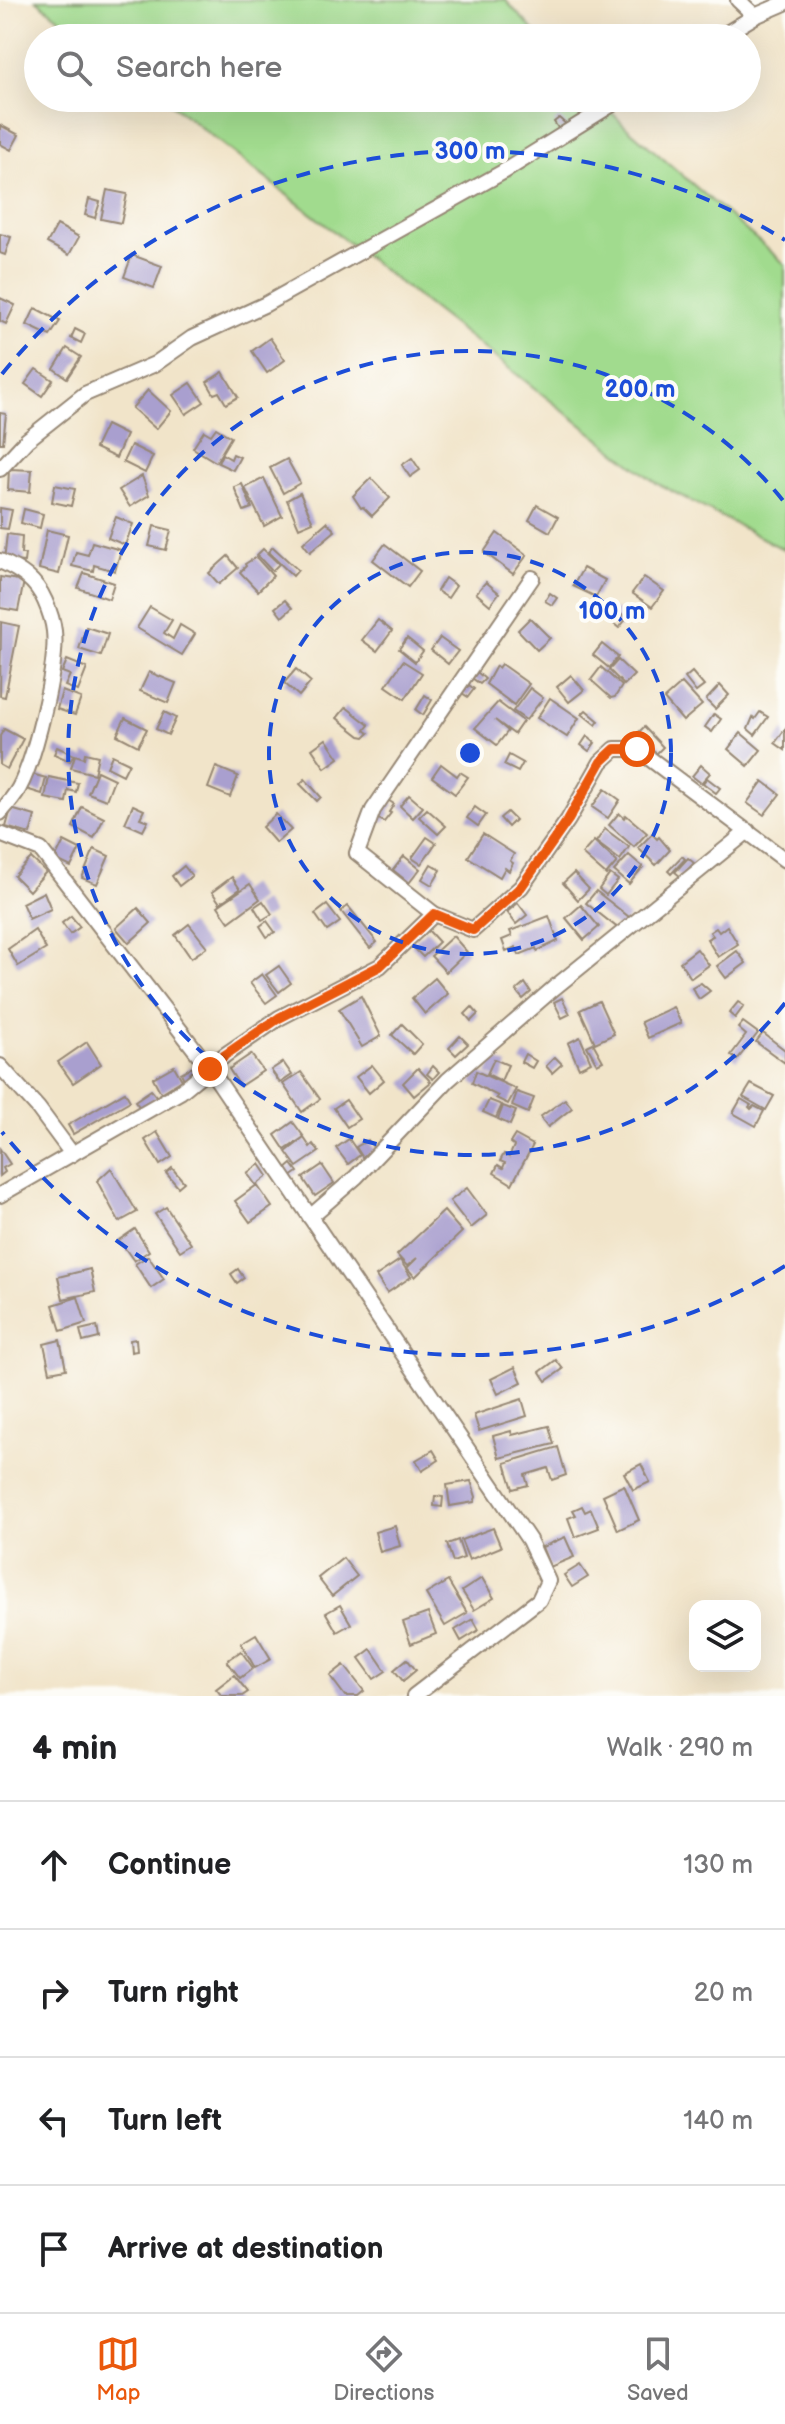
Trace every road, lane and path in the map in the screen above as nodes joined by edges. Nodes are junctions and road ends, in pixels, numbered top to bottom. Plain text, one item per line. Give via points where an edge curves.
1 (738, 0) edge
2 (785, 3) edge
3 (755, 16) junction
4 (742, 24) edge
5 (599, 112) edge
6 (0, 469) edge
7 (0, 561) edge
8 (532, 578) dead end
9 (0, 813) edge
10 (748, 831) junction
11 (0, 834) edge
12 (785, 860) edge
13 (434, 914) junction
14 (0, 1066) edge
15 (210, 1069) junction
16 (72, 1154) junction
17 (0, 1195) edge
18 (310, 1217) junction
19 (414, 1696) edge

1 - 3 street
2 - 3 street
3 - 4 street
5 - 6 street via 266,304 192,338 155,364 85,394
7 - 9 street via 35,585 54,630 36,746 19,789
8 - 13 street via 373,810 357,853
10 - 12 street
10 - 13 street via 637,749 615,749 601,762 521,887 473,930
10 - 18 street via 448,1080 356,1177
11 - 15 street via 41,850
13 - 15 street via 380,966 279,1018
14 - 16 street
15 - 16 street
15 - 18 street
16 - 17 street
18 - 19 street via 529,1540 548,1581 539,1600

